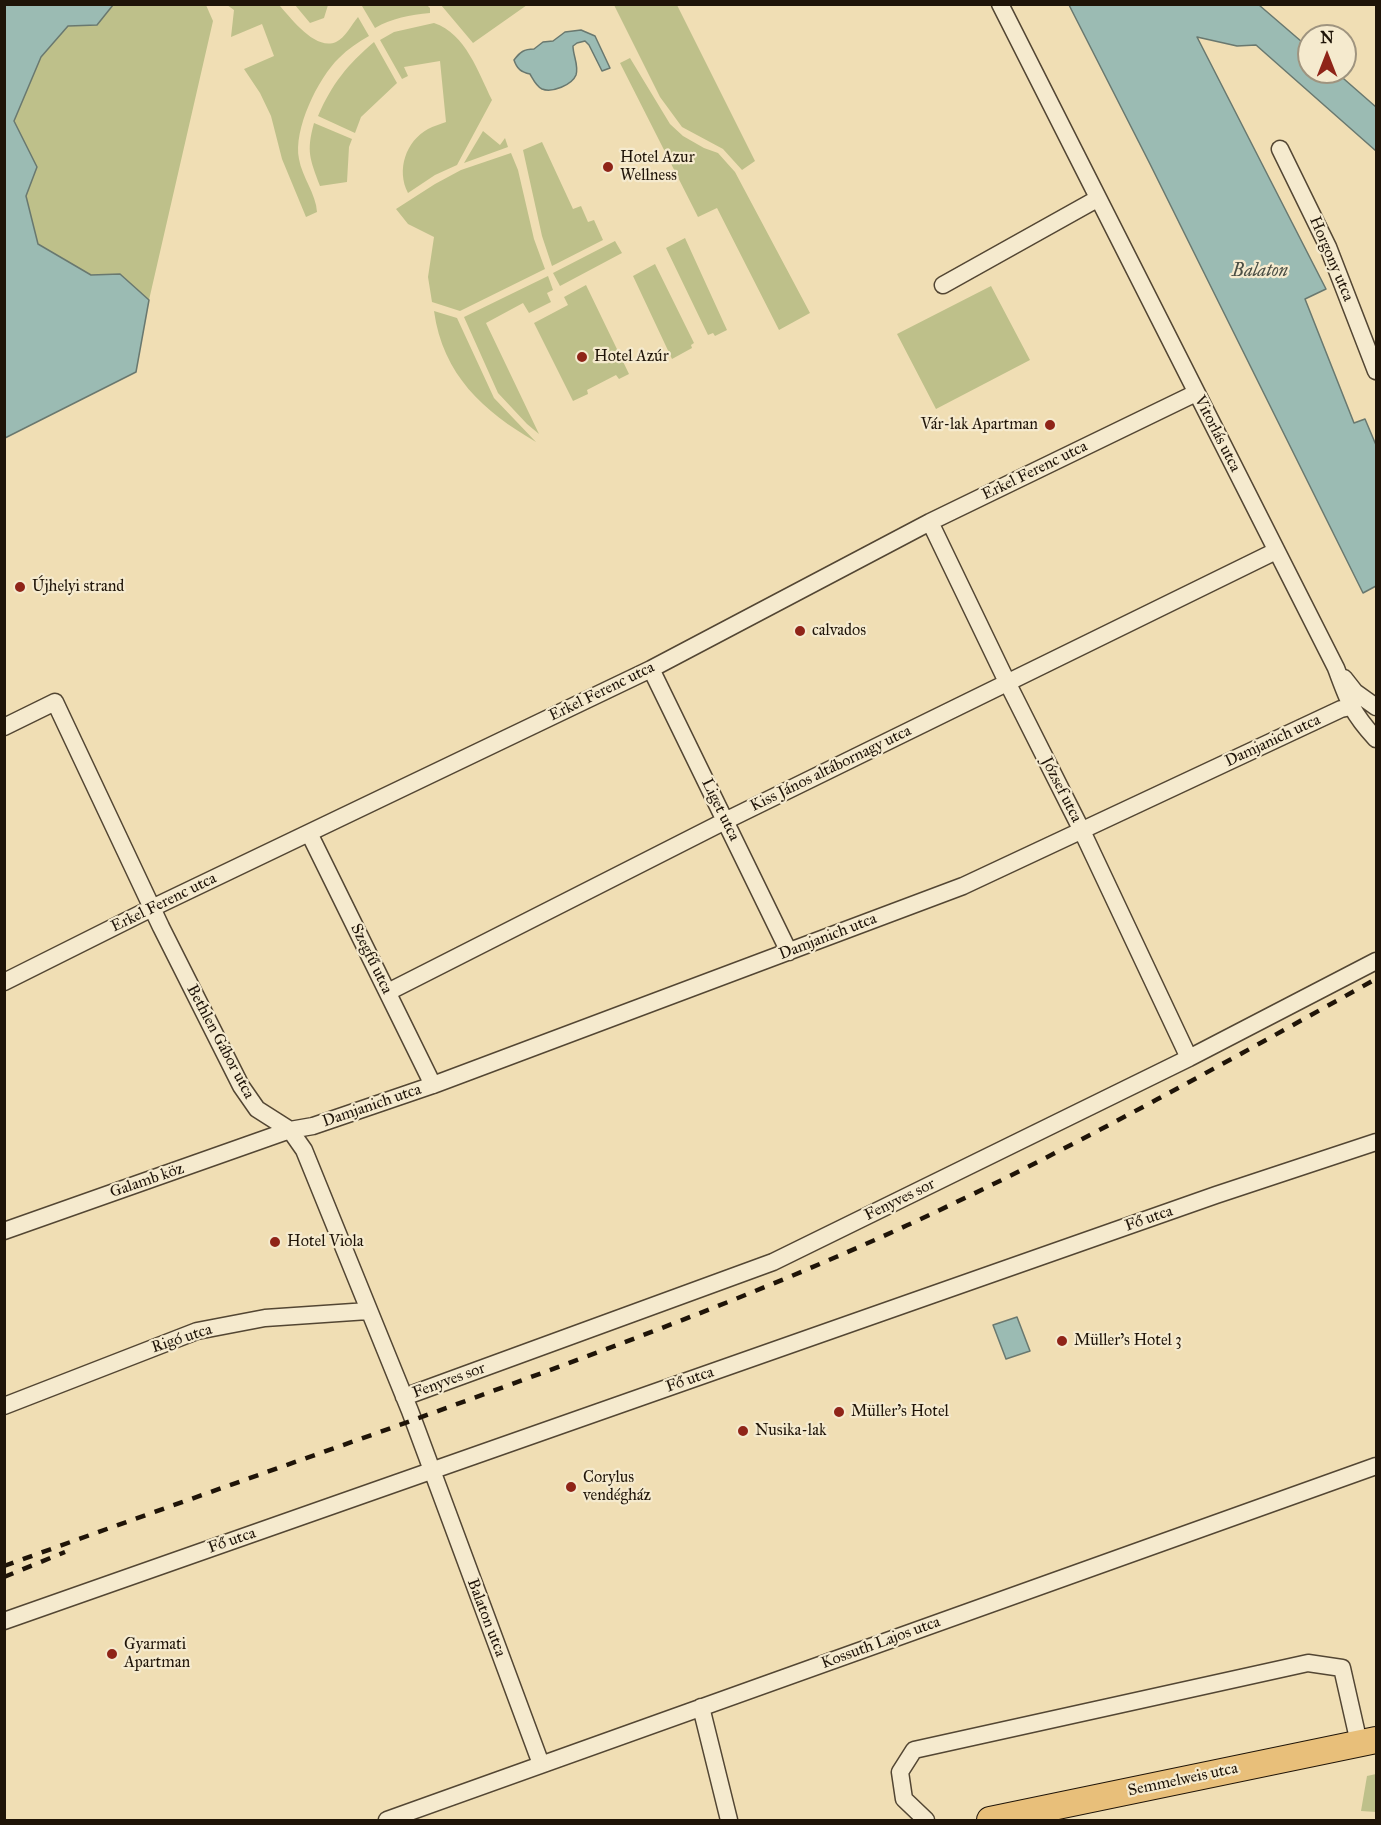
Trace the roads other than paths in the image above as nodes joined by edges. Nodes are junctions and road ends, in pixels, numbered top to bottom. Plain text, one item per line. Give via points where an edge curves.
1 (1000, 4) edge
2 (1280, 149) dead end
3 (1097, 199) junction
4 (943, 285) dead end
5 (1377, 371) edge
6 (1196, 393) junction
7 (930, 522) junction
8 (1276, 551) junction
9 (1336, 668) junction
10 (651, 669) junction
11 (1007, 682) junction
12 (1377, 707) edge
13 (1351, 708) junction
14 (4, 727) edge
15 (1377, 739) edge
16 (725, 821) junction
17 (1082, 831) junction
18 (309, 833) junction
19 (152, 908) junction
20 (789, 952) junction
21 (1377, 961) edge
22 (4, 982) edge
23 (388, 992) junction
24 (1189, 1058) junction
25 (433, 1085) junction
26 (290, 1130) junction
27 (1377, 1142) edge
28 (4, 1231) edge
29 (368, 1311) junction
30 (404, 1397) junction
31 (4, 1406) edge
32 (1377, 1466) edge
33 (431, 1472) junction
34 (4, 1621) edge
35 (701, 1707) junction
36 (1368, 1742) edge
37 (541, 1764) junction
38 (387, 1821) edge
39 (729, 1821) edge
40 (926, 1821) edge
41 (990, 1821) edge

1 - 3 street, Vitorlás utca
2 - 5 street, Horgony utca via 1328,247
3 - 4 street
3 - 6 street, Vitorlás utca
6 - 7 street, Erkel Ferenc utca
6 - 8 street, Vitorlás utca
7 - 10 street, Erkel Ferenc utca
7 - 11 street, József utca
8 - 9 street, Vitorlás utca
8 - 11 street, Kiss János altábornagy utca
9 - 12 street, Vitorlás utca via 1354,692
9 - 13 street, Vitorlás utca
10 - 16 street, Liget utca
10 - 18 street, Erkel Ferenc utca
11 - 16 street, Kiss János altábornagy utca
11 - 17 street, József utca
13 - 15 street, Vitorlás utca
13 - 17 street, Damjanich utca via 1341,709
14 - 19 street, Bethlen Gábor utca via 55,702
16 - 20 street, Liget utca
16 - 23 street, Kiss János altábornagy utca
17 - 20 street, Damjanich utca via 963,886
17 - 24 street, József utca
18 - 19 street, Erkel Ferenc utca
18 - 23 street, Szegfű utca
19 - 22 street, Erkel Ferenc utca
19 - 26 street, Bethlen Gábor utca via 241,1086 257,1108
20 - 25 street, Damjanich utca
21 - 24 street, Fenyves sor
23 - 25 street, Szegfű utca
24 - 30 street, Fenyves sor via 773,1262
25 - 26 street, Damjanich utca
26 - 28 street, Galamb köz
26 - 29 street, Bethlen Gábor utca via 304,1150
27 - 33 street, Fő utca via 1204,1199
29 - 30 street, Bethlen Gábor utca
29 - 31 street, Rigó utca via 265,1318 196,1331
30 - 33 street, Bethlen Gábor utca
32 - 35 street, Kossuth Lajos utca
33 - 34 street, Fő utca
33 - 37 street, Balaton utca
35 - 37 street, Kossuth Lajos utca
35 - 39 street
36 - 40 street via 1342,1668 1308,1663 914,1750 900,1772 903,1799
36 - 41 main road, Semmelweis utca
37 - 38 street, Kossuth Lajos utca

